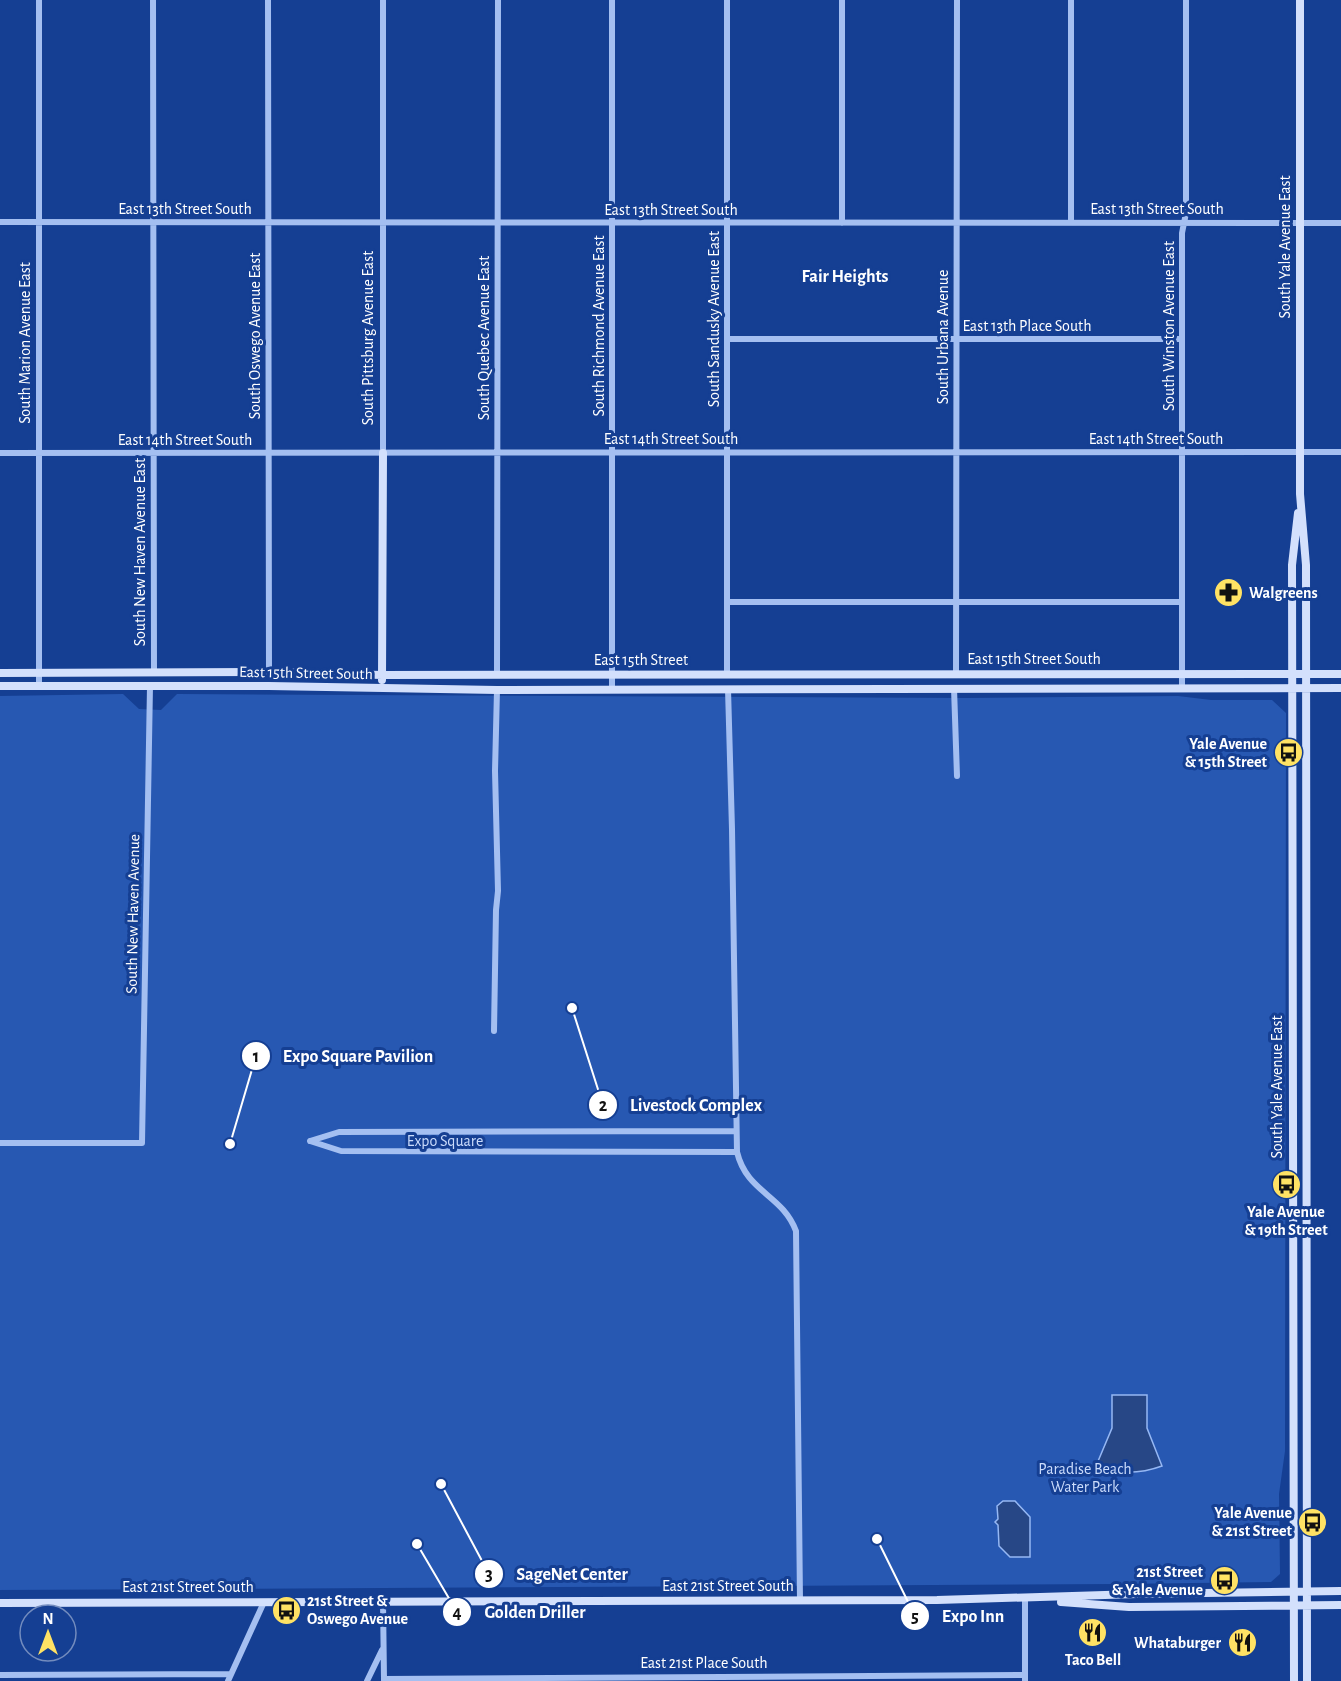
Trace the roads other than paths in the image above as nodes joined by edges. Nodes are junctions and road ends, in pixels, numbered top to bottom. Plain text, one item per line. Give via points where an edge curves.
1 (39, 0) edge
2 (153, 0) edge
3 (268, 0) edge
4 (383, 0) edge
5 (498, 0) edge
6 (612, 0) edge
7 (727, 0) edge
8 (842, 0) edge
9 (957, 0) edge
10 (1071, 0) edge
11 (1186, 0) edge
12 (1300, 0) edge
13 (0, 222) edge
14 (39, 222) junction
15 (154, 222) junction
16 (1071, 222) junction
17 (269, 223) junction
18 (382, 223) junction
19 (498, 223) junction
20 (613, 223) junction
21 (842, 223) junction
22 (956, 223) junction
23 (1184, 223) junction
24 (1300, 223) junction
25 (1341, 223) edge
26 (728, 224) junction
27 (727, 339) junction
28 (957, 339) junction
29 (1182, 339) junction
30 (611, 452) junction
31 (727, 452) junction
32 (1182, 452) junction
33 (1299, 452) junction
34 (1341, 452) edge
35 (0, 453) edge
36 (39, 453) junction
37 (154, 453) junction
38 (268, 453) junction
39 (383, 453) junction
40 (498, 453) junction
41 (957, 453) junction
42 (1300, 494) junction
43 (1293, 565) junction
44 (1306, 565) junction
45 (727, 602) junction
46 (957, 602) junction
47 (1182, 602) junction
48 (154, 672) junction
49 (269, 672) junction
50 (0, 673) edge
51 (39, 673) junction
52 (956, 674) junction
53 (1181, 674) junction
54 (1341, 674) edge
55 (382, 675) junction
56 (497, 675) junction
57 (555, 675) joint
58 (612, 675) junction
59 (727, 675) junction
60 (1293, 675) junction
61 (1307, 675) junction
62 (0, 686) edge
63 (39, 686) junction
64 (150, 686) junction
65 (269, 686) junction
66 (954, 688) junction
67 (1182, 688) junction
68 (1293, 688) junction
69 (1306, 688) junction
70 (1341, 688) edge
71 (382, 689) junction
72 (612, 689) junction
73 (728, 689) junction
74 (497, 690) junction
75 (957, 776) dead end
76 (1292, 864) junction
77 (1307, 864) junction
78 (494, 1031) dead end
79 (1292, 1037) junction
80 (1307, 1037) junction
81 (736, 1131) junction
82 (1293, 1138) junction
83 (1307, 1138) junction
84 (0, 1143) edge
85 (737, 1152) junction
86 (1293, 1216) junction
87 (1307, 1216) junction
88 (1292, 1319) junction
89 (1306, 1319) junction
90 (1306, 1592) junction
91 (1341, 1592) edge
92 (1292, 1593) junction
93 (1024, 1599) junction
94 (800, 1600) junction
95 (383, 1601) junction
96 (264, 1602) junction
97 (0, 1603) edge
98 (1341, 1605) edge
99 (1292, 1606) junction
100 (1306, 1606) junction
101 (384, 1647) junction
102 (0, 1675) edge
103 (229, 1678) edge
104 (912, 1678) edge
105 (1025, 1678) edge
106 (592, 1679) edge
107 (697, 1679) edge
108 (800, 1679) edge
109 (384, 1680) edge
110 (367, 1681) edge
111 (1293, 1681) edge
112 (1306, 1681) edge

1 - 14 street, South Marion Avenue East
2 - 15 street, South New Haven Avenue East
3 - 17 street, South Oswego Avenue East
4 - 18 street, South Pittsburg Avenue East
5 - 19 street, South Quebec Avenue East
6 - 20 street, South Richmond Avenue East
7 - 26 street, South Sandusky Avenue East
8 - 21 street
9 - 22 street, South Urbana Avenue
10 - 16 street
11 - 23 street, South Winston Avenue East
12 - 24 main road, South Yale Avenue East
13 - 14 street, East 13th Street South
14 - 15 street, East 13th Street South
14 - 36 street, South Marion Avenue East
15 - 17 street, East 13th Street South
15 - 37 street, South New Haven Avenue East
16 - 22 street, East 13th Street South
16 - 23 street, East 13th Street South
17 - 18 street, East 13th Street South
17 - 38 street, South Oswego Avenue East
18 - 19 street, East 13th Street South
18 - 39 street, South Pittsburg Avenue East
19 - 20 street, East 13th Street South
19 - 40 street, South Quebec Avenue East
20 - 26 street, East 13th Street South
20 - 30 street, South Richmond Avenue East
21 - 22 street, East 13th Street South
21 - 26 street, East 13th Street South
22 - 28 street, South Urbana Avenue
23 - 24 street, East 13th Street South
23 - 29 street, South Winston Avenue East
24 - 25 street, East 13th Street South
24 - 33 main road, South Yale Avenue East
26 - 27 street, South Sandusky Avenue East
27 - 28 street, East 13th Place South
27 - 31 street, South Sandusky Avenue East
28 - 29 street, East 13th Place South
28 - 41 street, South Urbana Avenue
29 - 32 street, South Winston Avenue East
30 - 31 street, East 14th Street South
30 - 40 street, East 14th Street South
30 - 58 street, South Richmond Avenue East
31 - 41 street, East 14th Street South
31 - 45 street, South Sandusky Avenue East
32 - 33 street, East 14th Street South
32 - 41 street, East 14th Street South
32 - 47 street, South Winston Avenue East
33 - 34 street, East 14th Street South
33 - 42 main road, South Yale Avenue East
35 - 36 street, East 14th Street South
36 - 37 street, East 14th Street South
36 - 51 street, South Marion Avenue East
37 - 38 street, East 14th Street South
37 - 48 street, South New Haven Avenue East
38 - 39 street, East 14th Street South
38 - 49 street, South Oswego Avenue East
39 - 40 street, East 14th Street South
39 - 55 main road, South Pittsburg Avenue East
40 - 56 street, South Quebec Avenue East
41 - 46 street, South Urbana Avenue
42 - 43 main road, South Yale Avenue East
42 - 44 main road, South Yale Avenue East
43 - 44 main road
43 - 60 main road, South Yale Avenue East
44 - 61 main road, South Yale Avenue East
45 - 46 street
45 - 59 street, South Sandusky Avenue East
46 - 47 street
46 - 52 street, South Urbana Avenue
47 - 53 street, South Winston Avenue East
48 - 49 main road, East 15th Street South
48 - 51 main road, East 15th Street South
48 - 64 main road
49 - 55 main road, East 15th Street South
49 - 65 main road
50 - 51 main road, East 15th Street South
51 - 63 street, South Marion Avenue East
52 - 53 main road, East 15th Street South
52 - 59 main road, East 15th Street South
52 - 66 main road
53 - 60 main road, East 15th Street South
53 - 67 street, South Winston Avenue East
54 - 61 main road, East 15th Street South
55 - 56 main road, East 15th Street South
55 - 71 main road, South Pittsburg Avenue East
56 - 57 main road, East 15th Street South
56 - 74 main road
57 - 58 main road, East 15th Street
58 - 59 main road, East 15th Street
58 - 72 street, South Richmond Avenue East
59 - 73 main road
60 - 61 main road, East 15th Street South
60 - 68 main road, South Yale Avenue East
61 - 69 main road, South Yale Avenue East
62 - 63 main road, East 15th Street South
63 - 64 main road, East 15th Street South
64 - 65 main road, East 15th Street South
64 - 84 street, South New Haven Avenue via 142,1143
65 - 71 main road, East 15th Street South
66 - 67 main road, East 15th Street South
66 - 73 main road, East 15th Street South
66 - 75 street
67 - 68 main road, East 15th Street South
68 - 69 main road, East 15th Street South
68 - 76 main road, South Yale Avenue East
69 - 70 main road, East 15th Street South
69 - 77 main road, South Yale Avenue East
71 - 74 main road, East 15th Street South
72 - 73 main road, East 15th Street
72 - 74 main road, East 15th Street South
73 - 81 street
74 - 78 street
76 - 77 main road
76 - 79 main road, South Yale Avenue East
77 - 80 main road, South Yale Avenue East
79 - 80 main road
79 - 82 main road, South Yale Avenue East
80 - 83 main road, South Yale Avenue East
81 - 85 street
81 - 85 street via 339,1132 310,1141 341,1151
82 - 83 main road
82 - 86 main road, South Yale Avenue East
83 - 87 main road, South Yale Avenue East
85 - 94 street via 752,1183 784,1208 796,1231
86 - 87 main road
86 - 88 main road, South Yale Avenue East
87 - 89 main road, South Yale Avenue East
88 - 89 main road
88 - 92 main road, South Yale Avenue East
89 - 90 main road, South Yale Avenue East
90 - 91 main road, East 21st Street South
90 - 92 main road, East 21st Street South
90 - 100 main road, South Yale Avenue East
92 - 93 main road, East 21st Street South
92 - 99 main road, South Yale Avenue East
93 - 94 main road, East 21st Street South
93 - 99 main road, East 21st Street South via 1129,1607
93 - 105 street
94 - 95 main road, East 21st Street South
95 - 96 main road, East 21st Street South
95 - 101 street
96 - 97 main road, East 21st Street South
96 - 103 street
98 - 100 main road, East 21st Street South
99 - 100 main road, East 21st Street South
99 - 111 main road, South Yale Avenue East
100 - 112 main road, South Yale Avenue East
101 - 109 street
101 - 110 street
102 - 103 street
104 - 105 street, East 21st Place South
104 - 108 street, East 21st Place South
106 - 107 street, East 21st Place South
106 - 109 street, East 21st Place South
107 - 108 street, East 21st Place South

